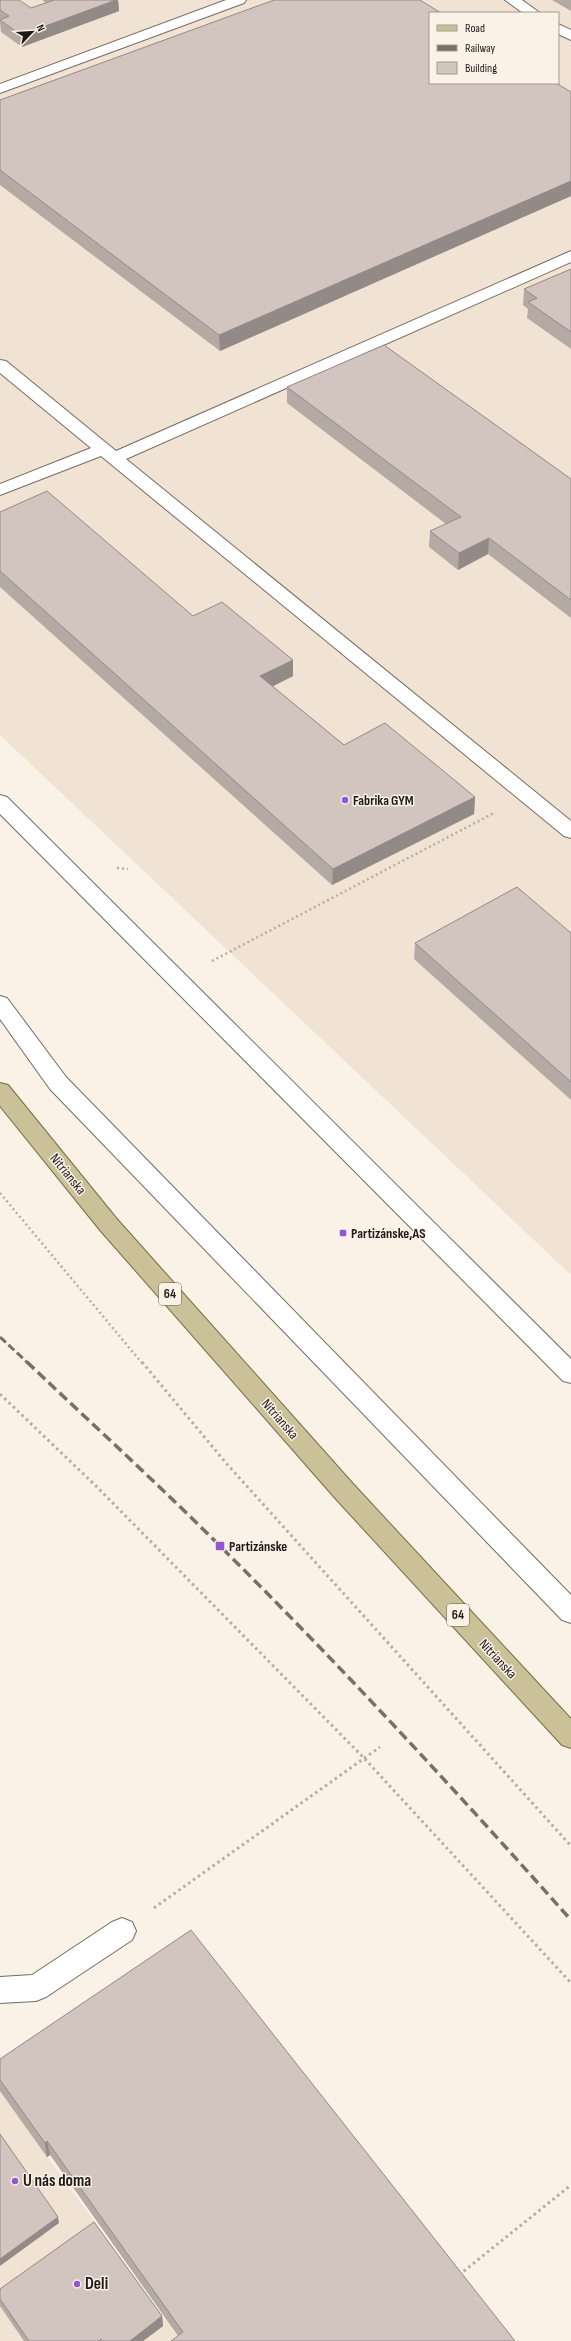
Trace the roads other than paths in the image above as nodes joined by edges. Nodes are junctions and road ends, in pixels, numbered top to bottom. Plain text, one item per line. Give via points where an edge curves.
1 (239, 0) edge
2 (512, 0) edge
3 (531, 12) edge
4 (559, 29) edge
5 (571, 36) edge
6 (0, 89) edge
7 (571, 256) edge
8 (0, 365) edge
9 (108, 454) junction
10 (0, 490) edge
11 (0, 802) edge
12 (569, 826) edge
13 (0, 1003) edge
14 (0, 1091) edge
15 (571, 1374) edge
16 (571, 1612) edge
17 (571, 1737) edge
18 (122, 1931) road end
19 (0, 1990) edge

1 - 6 lane
2 - 3 lane
4 - 5 lane
7 - 9 lane
8 - 9 lane
9 - 10 lane
9 - 12 lane
11 - 15 lane
13 - 16 lane via 58,1083
14 - 17 main road, Nitrianska / 64 via 108,1224 345,1492
18 - 19 lane via 36,1988

